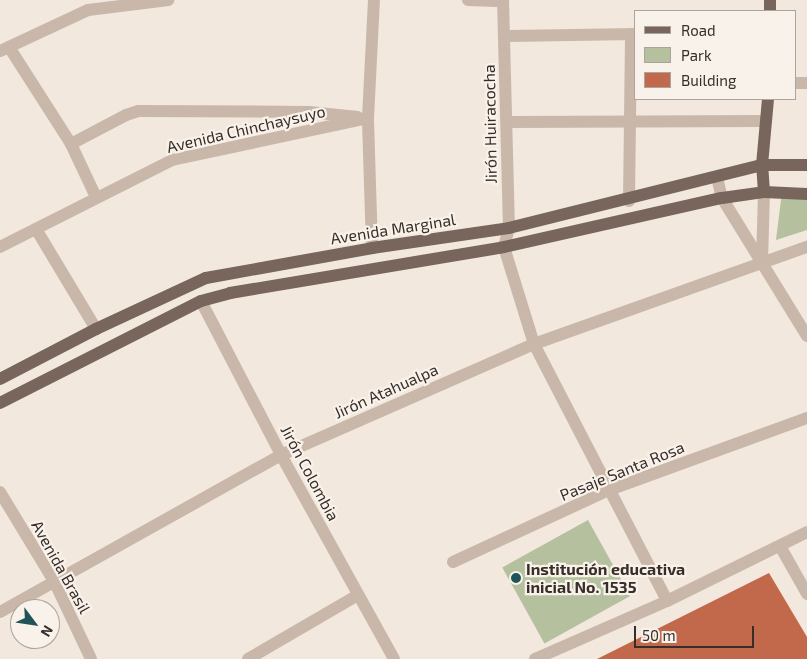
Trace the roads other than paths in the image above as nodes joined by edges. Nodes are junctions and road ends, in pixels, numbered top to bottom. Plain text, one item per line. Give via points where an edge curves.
1 (168, 0) edge
2 (374, 0) edge
3 (468, 0) edge
4 (503, 0) edge
5 (633, 34) edge
6 (504, 36) junction
7 (4, 49) edge
8 (768, 100) edge
9 (368, 118) junction
10 (766, 121) junction
11 (507, 122) junction
12 (630, 123) junction
13 (71, 144) junction
14 (762, 165) junction
15 (807, 165) edge
16 (717, 177) junction
17 (764, 192) junction
18 (807, 194) edge
19 (96, 197) junction
20 (722, 198) junction
21 (629, 201) junction
22 (509, 228) junction
23 (36, 229) junction
24 (0, 247) edge
25 (504, 247) junction
26 (807, 247) edge
27 (372, 248) junction
28 (762, 264) junction
29 (201, 301) junction
30 (96, 329) junction
31 (807, 336) edge
32 (534, 344) junction
33 (0, 379) edge
34 (0, 403) edge
35 (807, 418) edge
36 (281, 455) junction
37 (609, 490) junction
38 (0, 492) edge
39 (807, 532) edge
40 (780, 546) junction
41 (454, 562) dead end
42 (54, 582) junction
43 (807, 594) edge
44 (358, 595) junction
45 (667, 601) junction
46 (0, 612) edge
47 (540, 658) edge
48 (91, 659) edge
49 (248, 659) edge
50 (394, 659) edge

1 - 7 street via 88,10
2 - 9 street
3 - 4 street
4 - 6 street, Jirón Huiracocha
5 - 6 street
5 - 12 street
6 - 11 street, Jirón Huiracocha
7 - 13 street
8 - 10 main road
9 - 13 street via 309,112 138,111
9 - 19 street, Avenida Chinchaysuyo via 172,160
9 - 27 street
10 - 12 street
10 - 14 main road
11 - 12 street
11 - 22 street, Jirón Huiracocha
12 - 21 street
13 - 19 street
14 - 15 main road, Avenida Marginal
14 - 16 main road, Avenida Marginal
14 - 17 main road
16 - 20 street
16 - 21 main road, Avenida Marginal via 681,184
17 - 18 main road
17 - 20 main road
17 - 28 street
19 - 23 street, Avenida Chinchaysuyo
20 - 25 main road
20 - 28 street
21 - 22 main road, Avenida Marginal
22 - 25 street, Jirón Huiracocha
22 - 27 main road, Avenida Marginal
23 - 24 street, Avenida Chinchaysuyo
23 - 30 street
25 - 29 main road via 230,293
25 - 32 street
26 - 28 street, Jirón Atahualpa
27 - 30 main road, Avenida Marginal via 206,278
28 - 31 street
28 - 32 street, Jirón Atahualpa
29 - 34 main road
29 - 36 street, Jirón Colombia
30 - 33 main road, Avenida Marginal
32 - 36 street, Jirón Atahualpa
32 - 37 street
35 - 37 street, Pasaje Santa Rosa
36 - 42 street, Jirón Atahualpa
36 - 44 street, Jirón Colombia
37 - 41 street, Pasaje Santa Rosa
37 - 45 street
38 - 42 street, Avenida Brasil
39 - 40 street
40 - 43 street
40 - 45 street
42 - 46 street, Jirón Atahualpa
42 - 48 street, Avenida Brasil
44 - 49 street
44 - 50 street, Jirón Colombia
45 - 47 street

